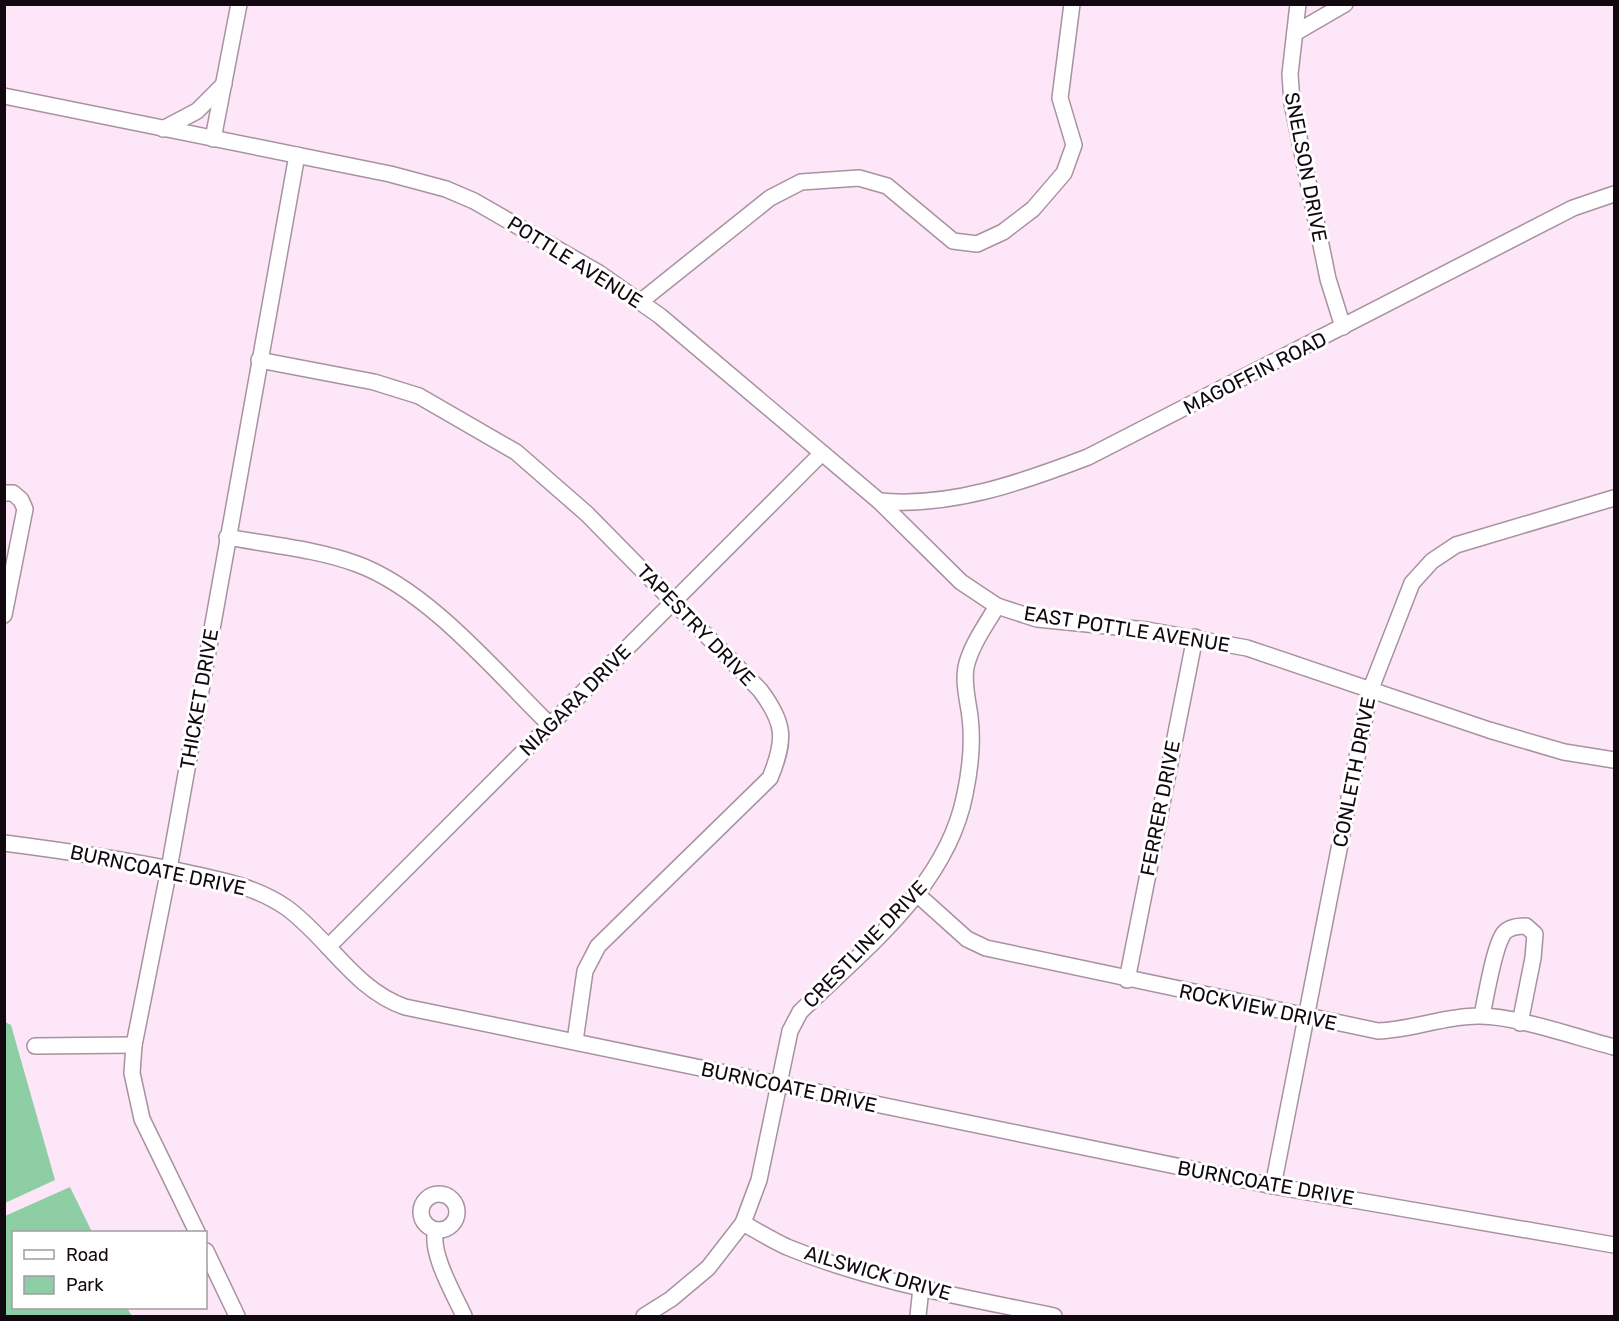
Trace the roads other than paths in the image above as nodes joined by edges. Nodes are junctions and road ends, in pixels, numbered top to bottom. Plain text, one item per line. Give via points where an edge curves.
1 (239, 4) edge
2 (1072, 4) edge
3 (1298, 4) edge
4 (1345, 4) edge
5 (1295, 33) junction
6 (224, 84) junction
7 (4, 96) edge
8 (163, 129) junction
9 (213, 139) junction
10 (297, 155) junction
11 (1614, 194) edge
12 (640, 302) junction
13 (1343, 327) junction
14 (259, 360) junction
15 (822, 453) junction
16 (9, 493) edge
17 (1614, 498) edge
18 (879, 501) junction
19 (227, 537) junction
20 (10, 553) edge
21 (674, 602) junction
22 (997, 606) junction
23 (4, 615) edge
24 (1195, 637) junction
25 (1370, 691) junction
26 (550, 725) junction
27 (1614, 760) edge
28 (4, 843) edge
29 (169, 869) junction
30 (918, 895) junction
31 (328, 947) junction
32 (1127, 980) junction
33 (1482, 1015) junction
34 (1307, 1018) junction
35 (1520, 1023) junction
36 (575, 1041) junction
37 (134, 1045) junction
38 (34, 1046) dead end
39 (1614, 1047) edge
40 (778, 1085) junction
41 (1274, 1186) junction
42 (743, 1223) junction
43 (436, 1230) dead end
44 (196, 1231) edge
45 (1614, 1245) edge
46 (207, 1253) edge
47 (921, 1288) junction
48 (237, 1317) edge
49 (464, 1317) edge
50 (645, 1317) edge
51 (918, 1317) edge
52 (1054, 1317) edge

1 - 6 street
2 - 12 street via 1060,98 1074,145 1064,173 1033,209 1003,232 977,244 953,241 887,186 859,178 801,183 770,198
3 - 5 street, SNELSON DRIVE
4 - 5 street
5 - 13 street, SNELSON DRIVE via 1290,74 1292,103 1328,279
6 - 8 street via 197,111
6 - 9 street
7 - 8 street, POTTLE AVENUE
8 - 9 street, POTTLE AVENUE
9 - 10 street, POTTLE AVENUE
10 - 12 street, POTTLE AVENUE via 446,189 549,243
10 - 14 street, THICKET DRIVE
11 - 13 street, MAGOFFIN ROAD via 1573,208
12 - 15 street, POTTLE AVENUE via 687,337
13 - 18 street, MAGOFFIN ROAD via 1133,436 1042,475 928,502
14 - 19 street, THICKET DRIVE
14 - 21 street, TAPESTRY DRIVE via 374,382 419,396 454,415 516,452 587,514
15 - 18 street, POTTLE AVENUE
15 - 21 street, NIAGARA DRIVE
16 - 20 street via 21,500 25,509
17 - 25 street, CONLETH DRIVE via 1456,545 1432,561 1412,583
18 - 22 street, EAST POTTLE AVENUE via 961,582
19 - 26 street via 322,553 359,565 391,582 433,611
19 - 29 street, THICKET DRIVE
20 - 23 street
21 - 26 street, NIAGARA DRIVE
21 - 36 street, TAPESTRY DRIVE via 776,711 782,735 779,756 770,778 598,946 585,972
22 - 24 street, EAST POTTLE AVENUE via 1037,619
22 - 30 street, CRESTLINE DRIVE via 976,640 966,667 970,718 965,795 950,839
24 - 25 street, EAST POTTLE AVENUE via 1247,648
24 - 32 street, FERRER DRIVE
25 - 27 street, EAST POTTLE AVENUE via 1564,752
25 - 34 street, CONLETH DRIVE
26 - 31 street, NIAGARA DRIVE
28 - 29 street, BURNCOATE DRIVE
29 - 31 street, BURNCOATE DRIVE via 262,892 298,917
29 - 37 street, THICKET DRIVE
30 - 32 street, ROCKVIEW DRIVE via 967,939 986,948
30 - 40 street, CRESTLINE DRIVE via 800,1012 790,1031
31 - 36 street, BURNCOATE DRIVE via 387,1000
32 - 34 street, ROCKVIEW DRIVE
33 - 34 street, ROCKVIEW DRIVE via 1378,1031
33 - 35 street, ROCKVIEW DRIVE
33 - 35 street via 1499,944 1505,932 1515,926 1526,926 1535,934
34 - 41 street, CONLETH DRIVE
35 - 39 street, ROCKVIEW DRIVE
36 - 40 street, BURNCOATE DRIVE
37 - 38 street
37 - 44 street, THICKET DRIVE via 132,1073 142,1119
40 - 41 street, BURNCOATE DRIVE
40 - 42 street, CRESTLINE DRIVE via 759,1180
41 - 45 street, BURNCOATE DRIVE
42 - 47 street, AILSWICK DRIVE via 786,1246
42 - 50 street, CRESTLINE DRIVE via 708,1268
43 - 49 street via 440,1261
46 - 48 street
47 - 51 street
47 - 52 street, AILSWICK DRIVE

